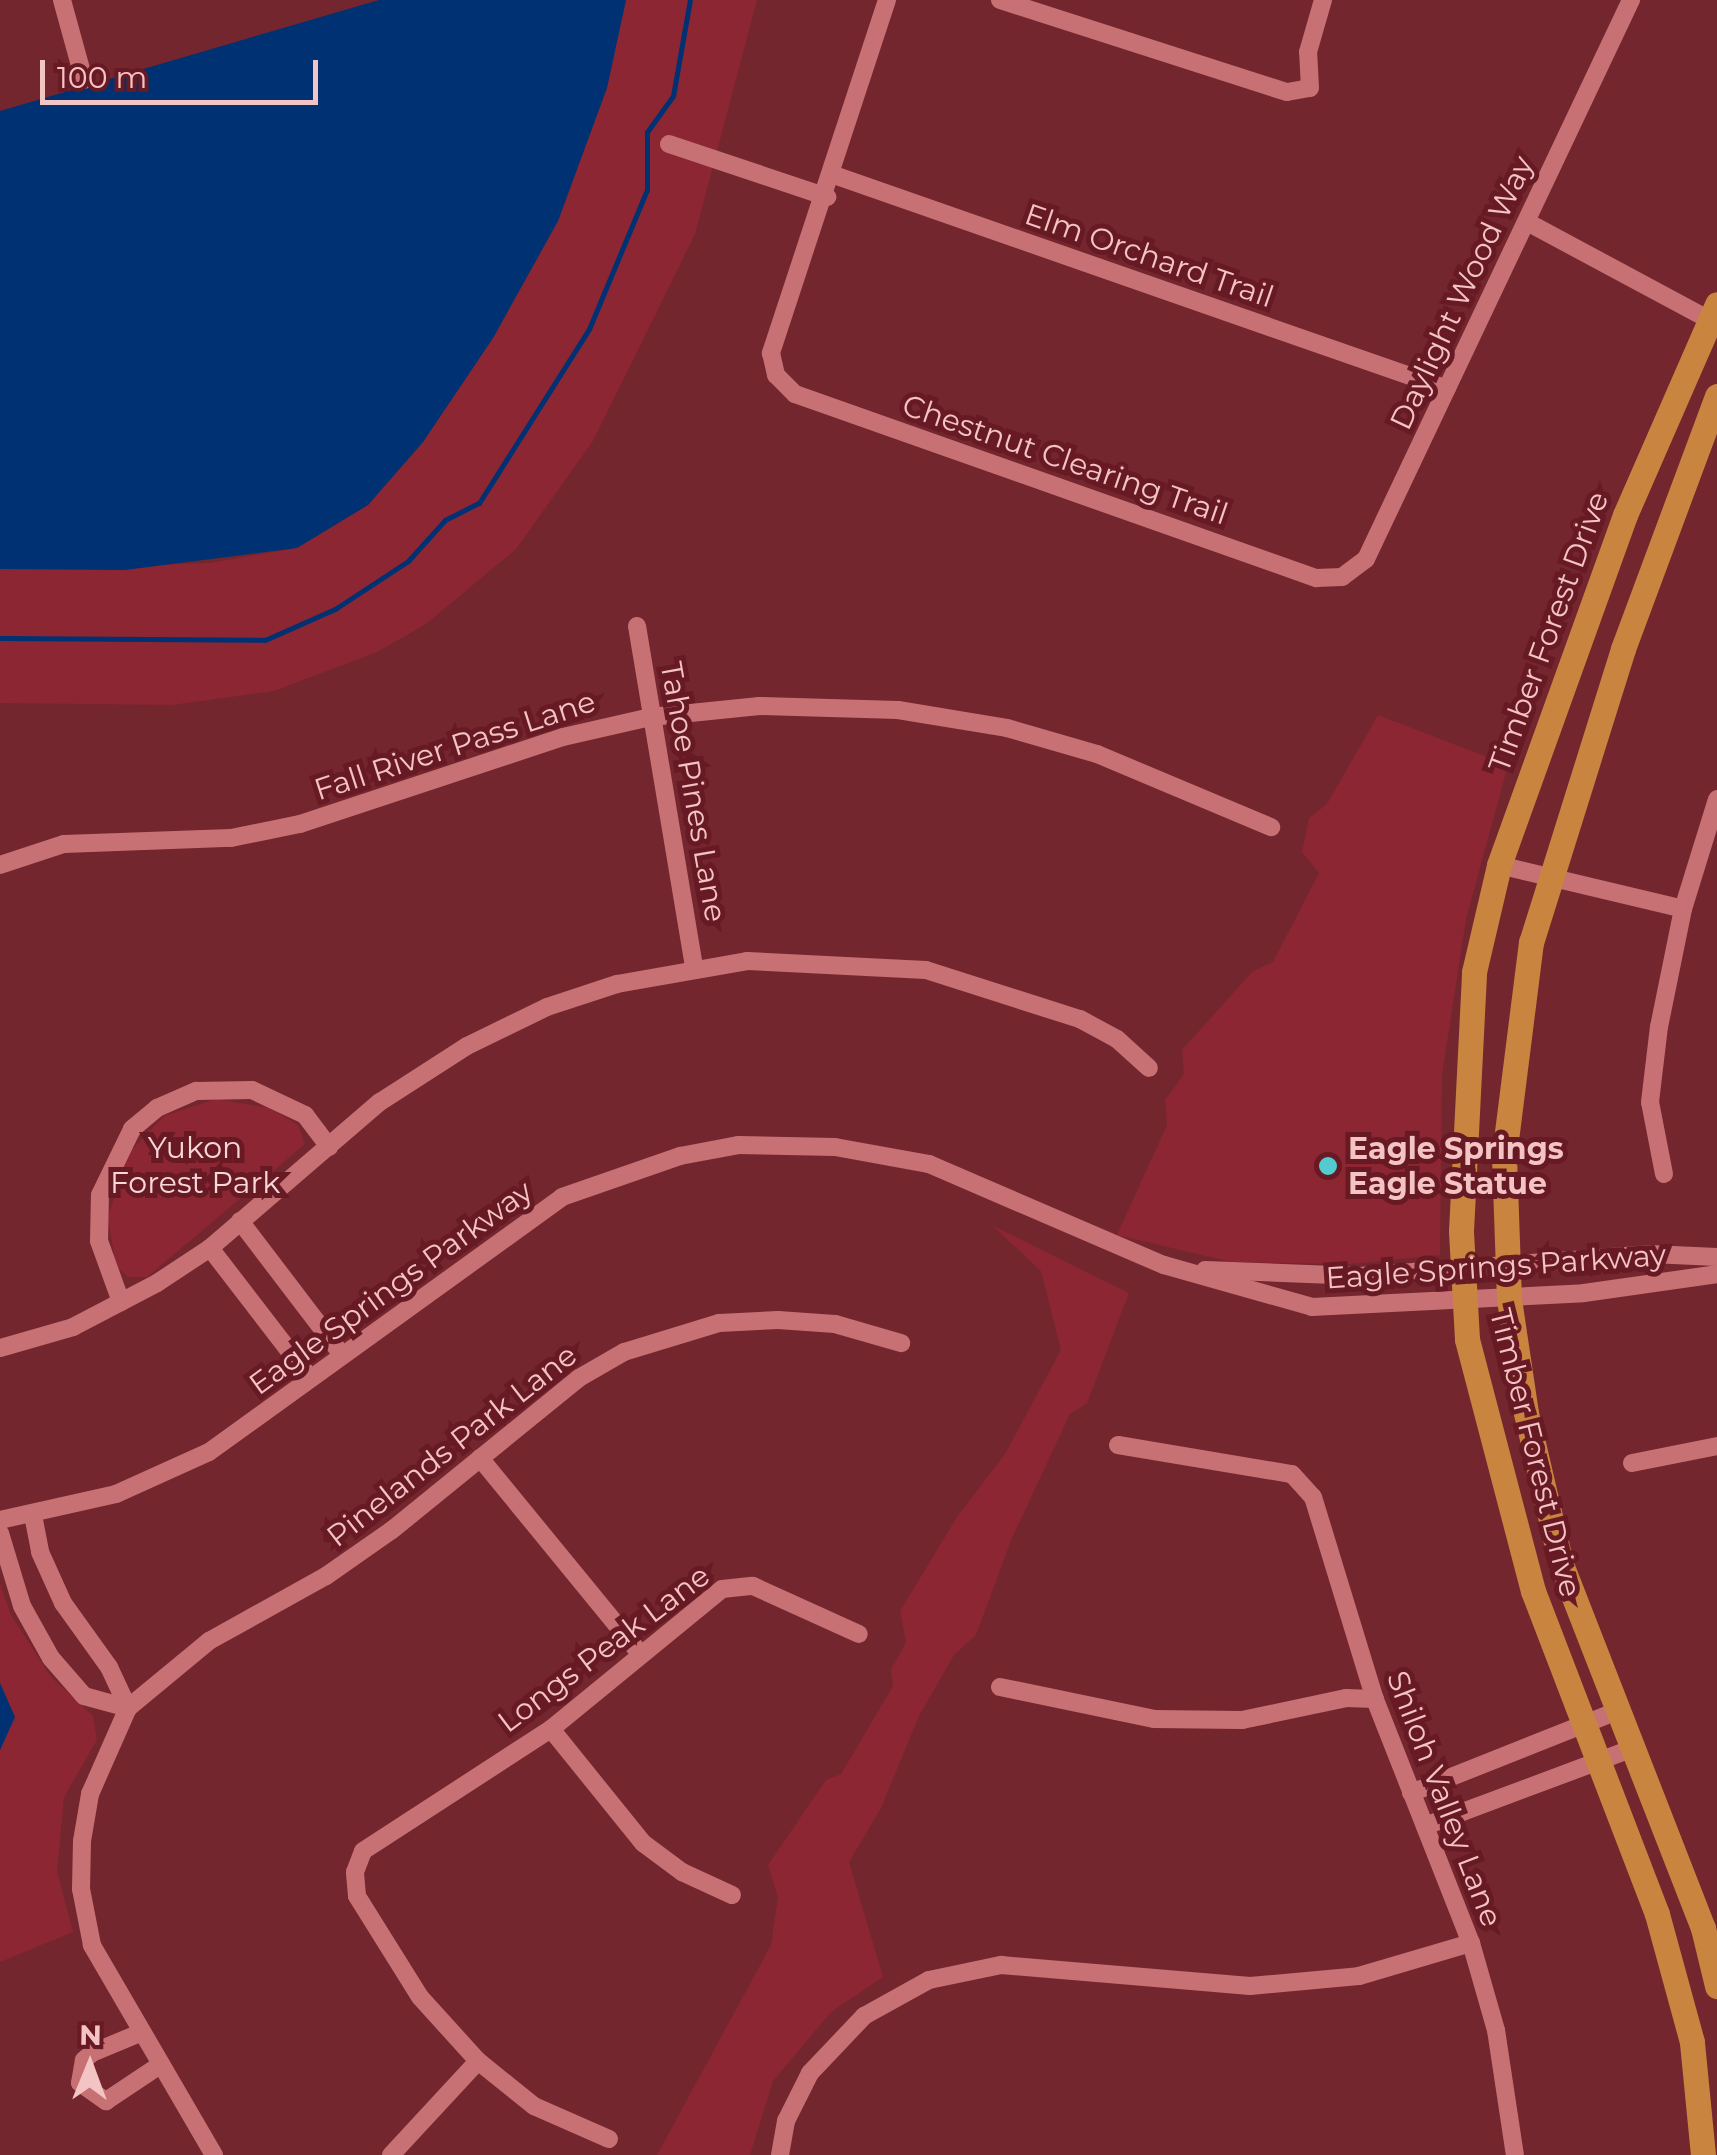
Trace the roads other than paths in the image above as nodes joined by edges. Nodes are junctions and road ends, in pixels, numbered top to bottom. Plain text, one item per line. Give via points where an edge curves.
1 (62, 0) edge
2 (887, 0) edge
3 (1000, 0) edge
4 (1323, 0) edge
5 (1631, 0) edge
6 (84, 80) dead end
7 (670, 144) dead end
8 (834, 176) junction
9 (826, 196) junction
10 (1526, 222) junction
11 (1715, 316) edge
12 (1447, 389) junction
13 (1717, 396) edge
14 (1316, 578) joint
15 (637, 626) dead end
16 (651, 717) junction
17 (1717, 798) edge
18 (1271, 827) dead end
19 (0, 865) edge
20 (1499, 865) junction
21 (1550, 877) junction
22 (1683, 909) junction
23 (694, 967) junction
24 (1150, 1068) dead end
25 (330, 1147) junction
26 (1664, 1174) dead end
27 (240, 1222) junction
28 (210, 1248) junction
29 (1717, 1257) edge
30 (1505, 1265) junction
31 (1164, 1266) junction
32 (1463, 1268) junction
33 (1717, 1274) edge
34 (1509, 1298) junction
35 (121, 1302) junction
36 (1465, 1302) junction
37 (901, 1343) dead end
38 (0, 1348) edge
39 (342, 1355) junction
40 (310, 1378) junction
41 (1118, 1445) dead end
42 (1717, 1446) edge
43 (480, 1458) junction
44 (1632, 1463) dead end
45 (34, 1515) junction
46 (0, 1520) edge
47 (0, 1533) edge
48 (859, 1634) dead end
49 (641, 1655) junction
50 (1000, 1688) dead end
51 (1375, 1699) junction
52 (128, 1708) junction
53 (1620, 1710) junction
54 (1580, 1726) junction
55 (550, 1729) junction
56 (1634, 1748) junction
57 (1598, 1761) junction
58 (1411, 1793) junction
59 (1425, 1826) junction
60 (732, 1895) dead end
61 (1470, 1943) junction
62 (1717, 1986) edge
63 (140, 2033) junction
64 (478, 2061) junction
65 (160, 2065) junction
66 (609, 2139) dead end
67 (214, 2155) edge
68 (391, 2155) edge
69 (780, 2155) edge
70 (1516, 2155) edge
71 (1704, 2155) edge

1 - 6 street
2 - 8 street
3 - 4 street via 1287,92 1310,88 1308,52
5 - 10 street, Daylight Wood Way
7 - 9 street
8 - 9 street
8 - 12 street, Elm Orchard Trail
9 - 14 street, Chestnut Clearing Trail via 771,354 776,375 795,394
10 - 11 street
10 - 12 street, Daylight Wood Way
11 - 20 main road, Timber Forest Drive via 1625,515
12 - 14 street, Daylight Wood Way via 1366,560 1342,577
13 - 21 main road, Timber Forest Drive via 1622,649
15 - 16 street, Tahoe Pines Lane
16 - 18 street, Fall River Pass Lane via 789,706 947,717 1097,754
16 - 19 street, Fall River Pass Lane via 512,751 300,824 231,838 64,844
16 - 23 street, Tahoe Pines Lane
17 - 22 street
20 - 21 street
20 - 32 main road, Timber Forest Drive via 1474,972 1463,1130
21 - 22 street
21 - 30 main road, Timber Forest Drive via 1531,942 1516,1042 1504,1156
22 - 26 street via 1650,1102
23 - 24 street via 804,959 926,970 1080,1020 1117,1039
23 - 25 street via 617,984 499,1030 380,1102
25 - 27 street
25 - 35 street via 306,1115 252,1090 196,1091 156,1108 132,1128 100,1195 100,1241
27 - 28 street
27 - 39 street
28 - 35 street
28 - 40 street
29 - 30 street, Eagle Springs Parkway via 1651,1254
30 - 32 street, Eagle Springs Parkway
30 - 34 main road, Timber Forest Drive
31 - 32 street, Eagle Springs Parkway via 1262,1277
31 - 36 street, Eagle Springs Parkway via 1312,1307
31 - 39 street, Eagle Springs Parkway via 930,1164 835,1147 738,1145 680,1156 562,1196
32 - 36 main road, Timber Forest Drive
33 - 34 street, Eagle Springs Parkway
34 - 36 street, Eagle Springs Parkway
34 - 53 main road, Timber Forest Drive via 1526,1414 1560,1564
35 - 38 street via 73,1327
36 - 54 main road, Timber Forest Drive via 1468,1339 1532,1591
37 - 43 street, Pinelands Park Lane via 835,1324 778,1320 672,1334 579,1378
39 - 40 street, Eagle Springs Parkway
40 - 45 street, Eagle Springs Parkway via 236,1434 161,1476
41 - 51 street, Shiloh Valley Lane via 1292,1474 1313,1496
42 - 44 street
43 - 49 street
43 - 52 street, Pinelands Park Lane via 392,1530 326,1576 209,1641
45 - 46 street, Eagle Springs Parkway
45 - 52 street via 40,1552 62,1603 109,1667
47 - 52 street via 28,1620 57,1666 84,1696
48 - 49 street, Longs Peak Lane via 736,1585
49 - 55 street, Longs Peak Lane
50 - 51 street via 1154,1719 1242,1720 1346,1698
51 - 58 street, Shiloh Valley Lane
52 - 63 street via 90,1794 81,1889 92,1944
53 - 54 street
53 - 56 main road, Timber Forest Drive
54 - 57 main road, Timber Forest Drive
54 - 58 street
55 - 60 street via 643,1843 682,1872
55 - 64 street, Longs Peak Lane via 381,1837 363,1851 355,1872 357,1896 379,1935 420,1997
56 - 57 street
56 - 62 main road, Timber Forest Drive via 1704,1928
57 - 59 street
57 - 71 main road, Timber Forest Drive via 1657,1914 1692,2042
58 - 59 street, Shiloh Valley Lane
59 - 61 street, Shiloh Valley Lane
61 - 69 street via 1359,1976 1250,1986 1001,1965 929,1980 864,2016 810,2073 786,2121
61 - 70 street, Shiloh Valley Lane via 1496,2030
63 - 65 street
63 - 65 street via 84,2060 85,2090 106,2100
64 - 66 street via 565,2124
64 - 68 street
65 - 67 street

